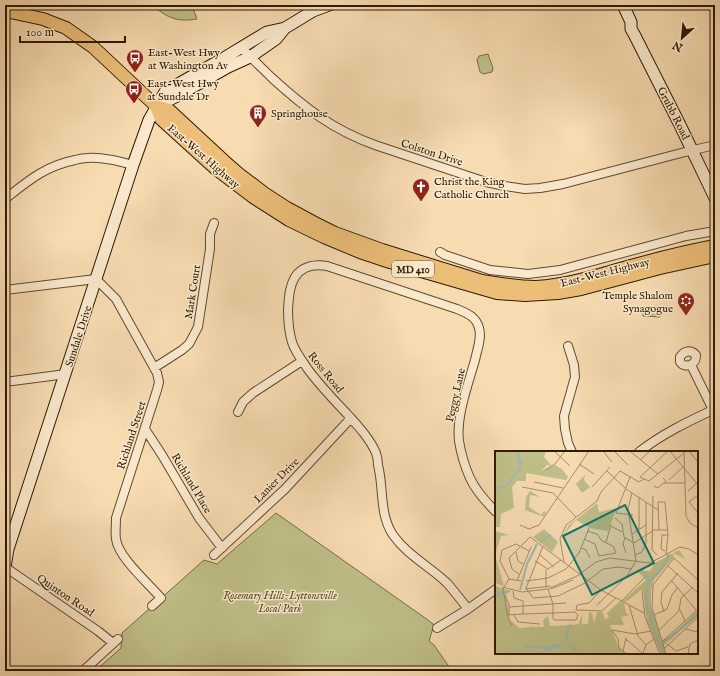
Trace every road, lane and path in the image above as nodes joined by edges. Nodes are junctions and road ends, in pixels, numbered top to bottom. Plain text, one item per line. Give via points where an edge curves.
1 (329, 5) edge
2 (616, 5) edge
3 (623, 5) edge
4 (5, 12) edge
5 (285, 28) junction
6 (631, 29) junction
7 (242, 48) junction
8 (250, 57) junction
9 (156, 106) junction
10 (715, 145) edge
11 (693, 150) junction
12 (133, 165) junction
13 (715, 198) edge
14 (5, 199) edge
15 (214, 223) dead end
16 (715, 231) edge
17 (715, 246) edge
18 (440, 252) dead end
19 (715, 256) edge
20 (475, 265) junction
21 (471, 277) junction
22 (96, 279) junction
23 (5, 290) edge
24 (457, 309) joint
25 (568, 346) dead end
26 (302, 361) junction
27 (690, 365) dead end
28 (154, 368) junction
29 (66, 374) junction
30 (5, 382) edge
31 (714, 409) edge
32 (238, 412) dead end
33 (351, 418) junction
34 (145, 429) junction
35 (572, 451) edge
36 (641, 451) edge
37 (495, 511) edge
38 (222, 548) junction
39 (214, 555) dead end
40 (5, 567) edge
41 (495, 590) edge
42 (152, 606) dead end
43 (468, 609) junction
44 (437, 628) dead end
45 (83, 671) edge

1 - 5 street via 313,11
2 - 6 street, Grubb Road via 624,22
3 - 6 street, Grubb Road via 631,22
4 - 9 main road, East-West Highway / MD 410 via 43,19 66,28 93,47
5 - 7 street, Sundale Drive via 267,32
5 - 8 street via 276,39
6 - 11 street, Grubb Road
7 - 8 street, Colston Drive
7 - 9 street, Sundale Drive via 165,92
8 - 9 street
8 - 11 street, Colston Drive via 316,115 345,132 375,145 505,186 525,189 564,184
9 - 12 street, Sundale Drive
9 - 19 main road, East-West Highway / MD 410 via 162,119 216,169 289,220 324,238 360,252 497,293 525,296 566,292
9 - 21 main road, East-West Highway / MD 410 via 169,110 239,174 293,211 358,242
10 - 11 street, Colston Drive
11 - 13 street, Grubb Road
12 - 14 street via 108,159 87,158 64,162 30,179
12 - 22 street, Sundale Drive
15 - 28 street, Mark Court via 210,234 198,327 189,344
16 - 20 street, East-West Highway via 686,236 560,270 528,274 490,270
17 - 21 main road, East-West Highway / MD 410 via 551,285 535,287 496,284
18 - 20 street, East-West Highway
20 - 21 street
22 - 23 street
22 - 28 street, Richland Street via 116,299
22 - 29 street, Sundale Drive
24 - 26 street, Ross Road via 327,266 305,268 300,270 292,283 288,317 292,342
24 - 37 street, Peggy Lane via 474,318 479,328 479,343 461,412 459,440 471,479
25 - 35 street via 575,377 564,416
26 - 32 street via 253,393 243,402
26 - 33 street, Ross Road via 318,383
27 - 31 street
28 - 34 street, Richland Street via 159,382
29 - 30 street
29 - 40 street, Sundale Drive via 8,549
31 - 36 street via 667,433
33 - 38 street, Lanier Drive via 285,489
33 - 43 street, Ross Road via 376,454 383,510 392,534 406,550 446,583
34 - 38 street, Richland Place via 199,518
34 - 42 street, Richland Street via 116,518 116,540 127,561 161,598
38 - 39 street, Lanier Drive
40 - 45 street, Quinton Road via 115,641
41 - 43 street
43 - 44 street

